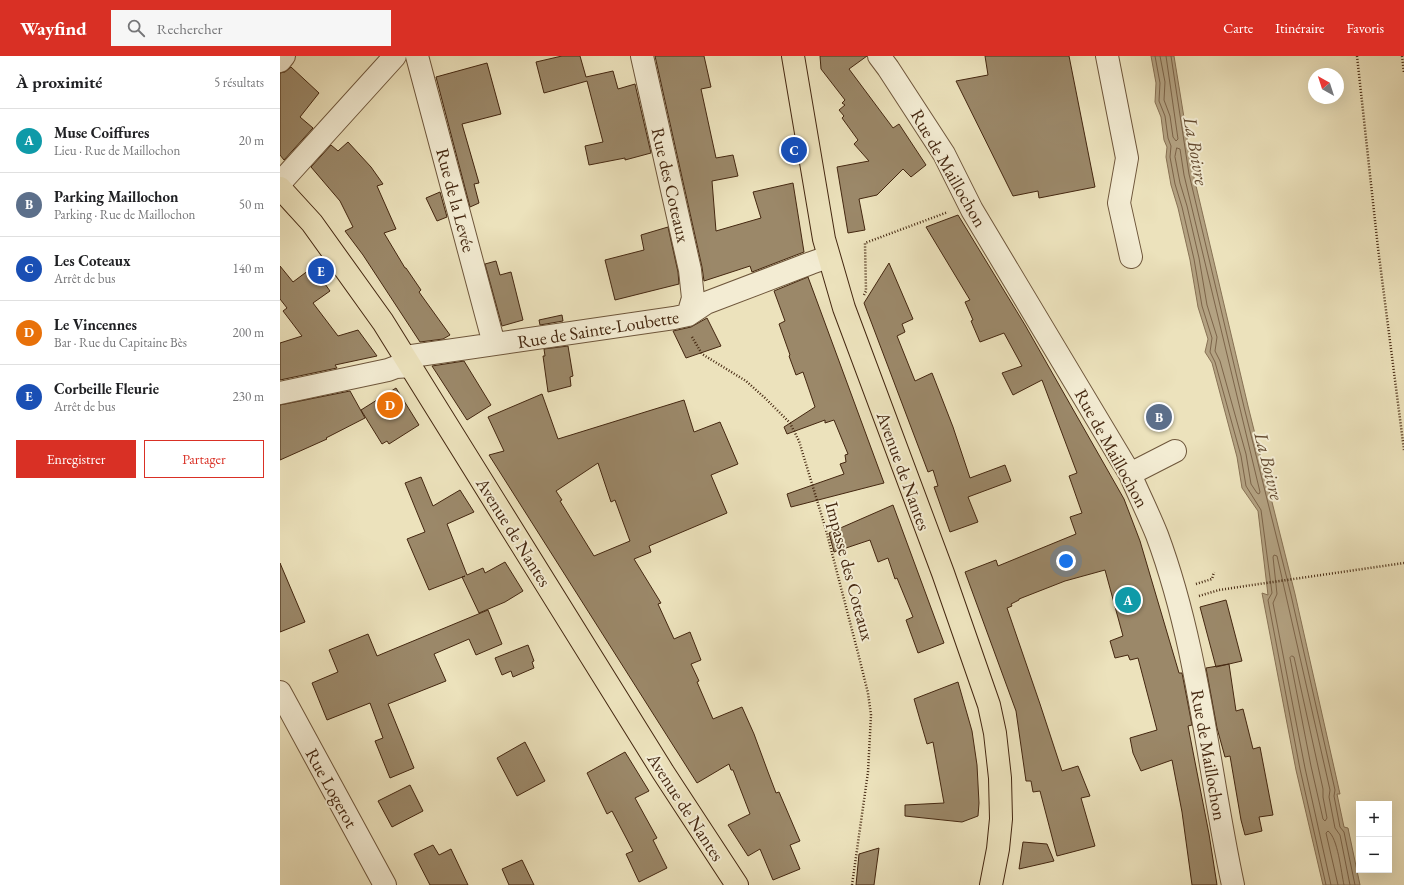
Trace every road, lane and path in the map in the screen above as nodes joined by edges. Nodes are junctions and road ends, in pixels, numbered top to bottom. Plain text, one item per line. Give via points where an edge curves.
1 (284, 56) edge
2 (395, 56) edge
3 (417, 56) edge
4 (642, 56) edge
5 (793, 56) edge
6 (879, 56) edge
7 (1107, 56) edge
8 (1357, 56) edge
9 (1402, 56) edge
10 (280, 61) edge
11 (1404, 73) edge
12 (280, 183) edge
13 (280, 188) edge
14 (952, 210) dead end
15 (828, 257) junction
16 (1131, 257) dead end
17 (866, 291) dead end
18 (688, 315) junction
19 (494, 344) junction
20 (408, 362) junction
21 (280, 393) edge
22 (1404, 450) edge
23 (1174, 452) dead end
24 (1130, 474) junction
25 (1404, 563) edge
26 (1214, 572) dead end
27 (1219, 590) dead end
28 (1197, 596) dead end
29 (280, 692) edge
30 (385, 885) edge
31 (737, 885) edge
32 (852, 885) edge
33 (991, 885) edge
34 (1233, 885) edge

1 - 10 street
2 - 12 street
3 - 19 street, Rue de la Levée
4 - 18 street, Rue des Coteaux via 690,270 693,298
5 - 15 main road, Avenue de Nantes
6 - 24 street, Rue de Maillochon via 944,154 972,210
7 - 16 street via 1127,158 1119,203
8 - 22 path
9 - 11 path
13 - 20 main road, Avenue de Nantes via 312,223 383,322
14 - 17 path via 865,243
15 - 18 street, Rue de Sainte-Loubette via 706,303
15 - 33 main road, Avenue de Nantes via 844,308 989,705 1000,778 1001,819
18 - 19 street, Rue de Sainte-Loubette
18 - 32 path, Impasse des Coteaux via 684,324 702,354 746,381 790,423 799,441 826,530 868,693 871,715 868,772
19 - 20 street, Rue de Sainte-Loubette
20 - 21 street, Rue de Sainte-Loubette via 388,370
20 - 31 main road, Avenue de Nantes via 663,772
23 - 24 street
24 - 34 street, Rue de Maillochon via 1157,536 1181,614 1193,665
25 - 27 path
26 - 28 path via 1212,579 1194,585
29 - 30 street, Rue Logerot

